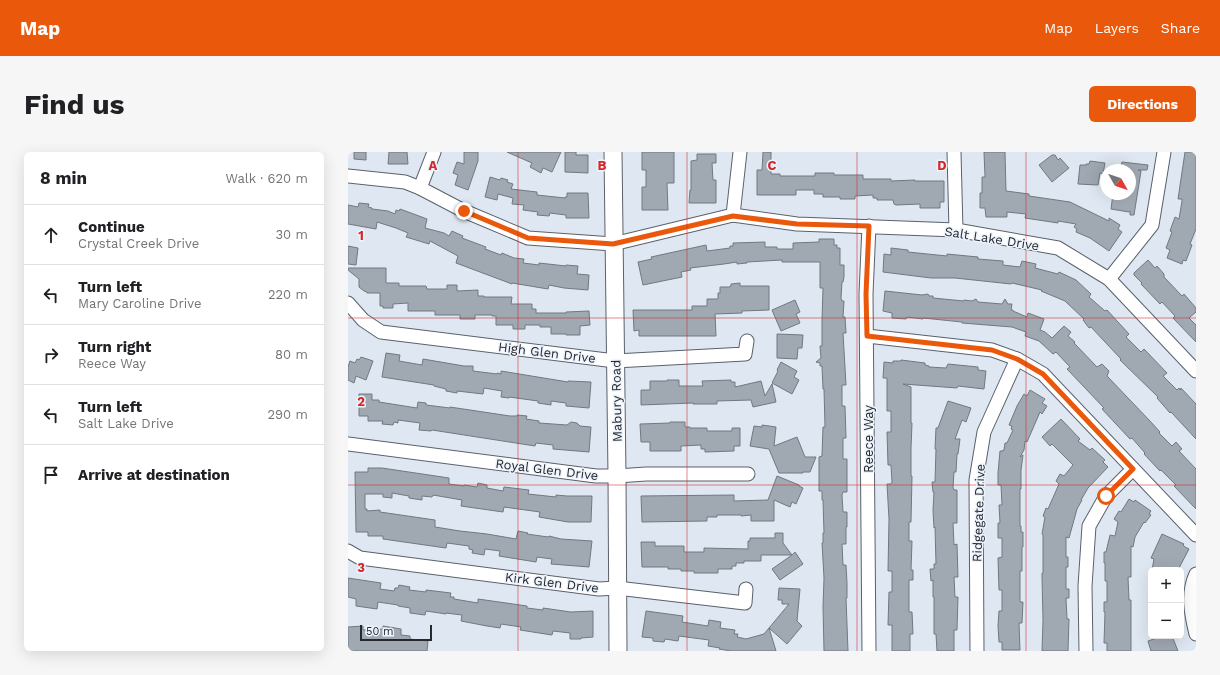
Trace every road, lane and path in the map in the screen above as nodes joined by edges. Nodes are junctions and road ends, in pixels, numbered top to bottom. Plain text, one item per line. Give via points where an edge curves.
1 (434, 152) edge
2 (613, 152) edge
3 (740, 152) edge
4 (954, 152) edge
5 (1160, 153) edge
6 (348, 176) edge
7 (420, 188) junction
8 (733, 216) junction
9 (869, 226) junction
10 (956, 230) junction
11 (613, 244) junction
12 (1109, 279) junction
13 (348, 303) edge
14 (867, 336) junction
15 (747, 341) dead end
16 (1017, 359) junction
17 (615, 361) junction
18 (1196, 371) edge
19 (348, 444) edge
20 (1133, 469) junction
21 (748, 474) dead end
22 (617, 476) junction
23 (1196, 535) edge
24 (348, 552) edge
25 (1196, 574) edge
26 (617, 588) junction
27 (746, 589) dead end
28 (1196, 634) edge
29 (618, 651) edge
30 (869, 651) edge
31 (977, 651) edge
32 (1086, 651) edge

1 - 7 street
2 - 11 main road, Mabury Road
3 - 8 street
4 - 10 street
5 - 12 street via 1152,225
6 - 7 street, Salt Lake Drive via 405,182
7 - 11 street, Salt Lake Drive via 464,211 528,238
8 - 9 street, Salt Lake Drive via 797,224
8 - 11 street, Salt Lake Drive
9 - 10 street, Salt Lake Drive
9 - 14 street, Reece Way
10 - 12 street, Salt Lake Drive via 1058,248
11 - 17 main road, Mabury Road
12 - 18 street, Salt Lake Drive
13 - 17 street, High Glen Drive via 363,320 381,332
14 - 16 street via 992,350
14 - 30 street, Reece Way
15 - 17 street, High Glen Drive via 745,354
16 - 20 street via 1043,374
16 - 31 street, Ridgegate Drive via 984,432 976,480
17 - 22 main road, Mabury Road
19 - 22 street, Royal Glen Drive via 596,476
20 - 23 street
20 - 32 street via 1106,496 1089,526 1085,586
21 - 22 street, Royal Glen Drive
22 - 26 main road, Mabury Road
24 - 26 street, Kirk Glen Drive via 360,558 600,589
25 - 28 street via 1190,606
26 - 27 street, Kirk Glen Drive via 745,603
26 - 29 main road, Mabury Road

